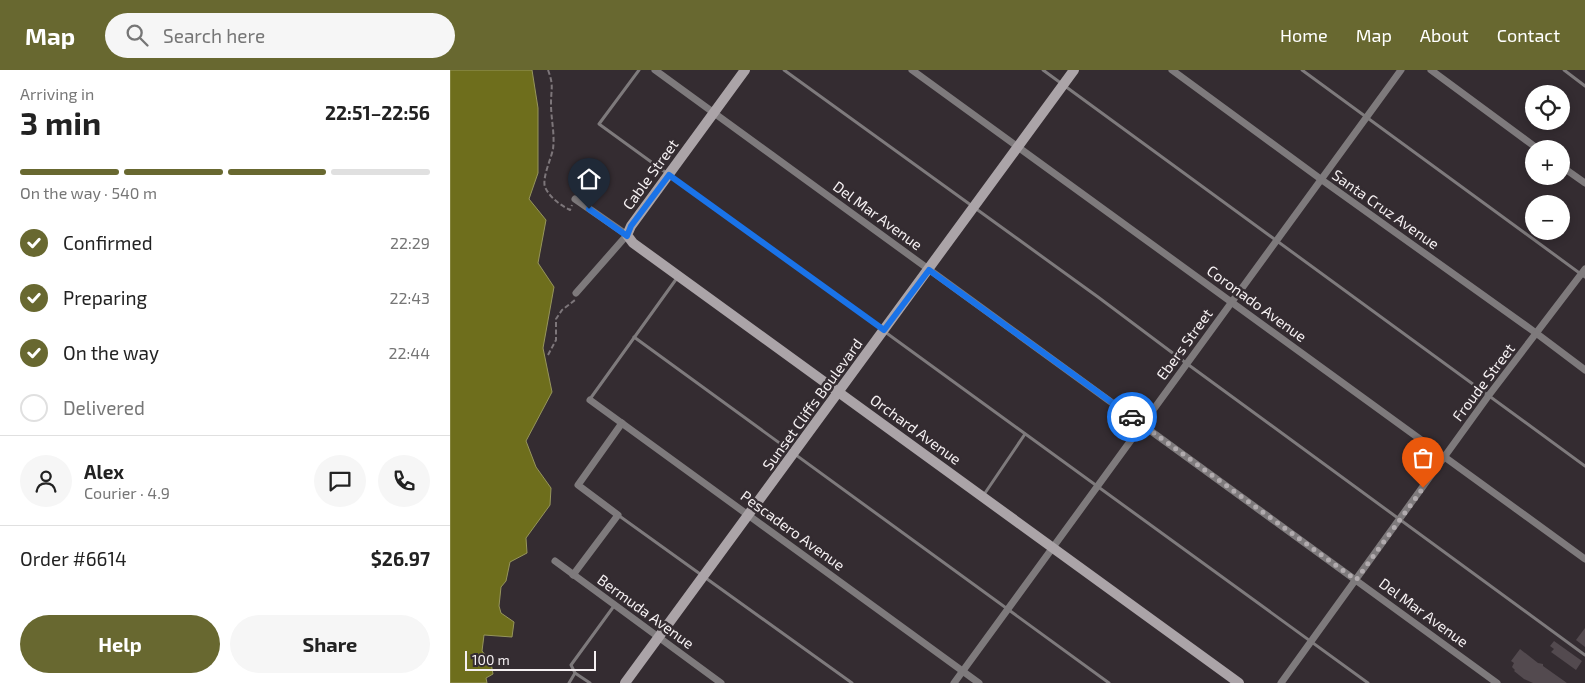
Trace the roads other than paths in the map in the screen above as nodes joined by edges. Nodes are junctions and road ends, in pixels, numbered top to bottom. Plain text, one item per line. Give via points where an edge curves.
1 (639, 70) edge
2 (655, 70) edge
3 (745, 70) edge
4 (784, 70) edge
5 (912, 70) edge
6 (1043, 70) edge
7 (1074, 70) edge
8 (1172, 70) edge
9 (1302, 70) edge
10 (1401, 70) edge
11 (1431, 70) edge
12 (1564, 70) edge
13 (1063, 85) junction
14 (1585, 86) edge
15 (713, 113) junction
16 (1367, 117) junction
17 (1526, 140) edge
18 (1018, 147) junction
19 (1570, 173) edge
20 (669, 175) junction
21 (1322, 180) junction
22 (1585, 184) edge
23 (575, 199) dead end
24 (974, 208) junction
25 (627, 236) junction
26 (1276, 239) junction
27 (929, 270) junction
28 (1584, 273) edge
29 (679, 276) junction
30 (576, 293) road end
31 (1232, 302) junction
32 (884, 330) junction
33 (1536, 333) junction
34 (634, 337) junction
35 (1186, 363) junction
36 (1585, 370) edge
37 (840, 392) junction
38 (1489, 395) junction
39 (590, 400) joint
40 (622, 423) junction
41 (1144, 425) junction
42 (1025, 434) junction
43 (794, 454) junction
44 (1445, 457) junction
45 (1585, 466) edge
46 (1098, 486) junction
47 (983, 496) junction
48 (618, 515) junction
49 (749, 515) junction
50 (1400, 519) junction
51 (1052, 547) junction
52 (1585, 559) edge
53 (555, 561) dead end
54 (574, 575) junction
55 (704, 576) junction
56 (1356, 580) junction
57 (614, 606) junction
58 (1008, 610) junction
59 (658, 638) junction
60 (1312, 642) junction
61 (1585, 654) edge
62 (962, 671) junction
63 (575, 673) junction
64 (569, 683) edge
65 (590, 683) edge
66 (626, 683) edge
67 (721, 683) edge
68 (852, 683) edge
69 (954, 683) edge
70 (979, 683) edge
71 (1109, 683) edge
72 (1239, 683) edge
73 (1281, 683) edge
74 (1368, 683) edge
75 (1497, 683) edge

1 - 20 lane via 599,124
2 - 15 street, Del Mar Avenue
3 - 15 street, Cable Street
4 - 24 lane
5 - 18 street, Coronado Avenue
6 - 13 lane
7 - 13 street, Sunset Cliffs Boulevard
8 - 21 street, Santa Cruz Avenue
9 - 16 lane
10 - 16 street, Ebers Street
11 - 17 street
12 - 14 lane
13 - 18 street, Sunset Cliffs Boulevard
13 - 26 lane
15 - 20 street, Cable Street
15 - 27 street, Del Mar Avenue
16 - 21 street, Ebers Street
16 - 28 lane
18 - 24 street, Sunset Cliffs Boulevard
18 - 31 street, Coronado Avenue
19 - 22 street
20 - 25 street, Cable Street
20 - 32 lane
21 - 26 street, Ebers Street
21 - 33 street, Santa Cruz Avenue
23 - 25 street, Orchard Avenue
24 - 27 street, Sunset Cliffs Boulevard
24 - 35 lane
25 - 29 street, Orchard Avenue
25 - 30 street, Cable Street
26 - 31 street, Ebers Street
26 - 38 lane
27 - 32 street, Sunset Cliffs Boulevard
27 - 41 street, Del Mar Avenue
28 - 33 street, Froude Street
29 - 34 lane
29 - 37 street, Orchard Avenue
31 - 35 street, Ebers Street
31 - 44 street, Coronado Avenue
32 - 37 street, Sunset Cliffs Boulevard
32 - 42 lane
33 - 36 street, Santa Cruz Avenue
33 - 38 street, Froude Street
34 - 39 lane
34 - 43 lane
35 - 41 street, Ebers Street
35 - 50 lane
37 - 43 street, Sunset Cliffs Boulevard
37 - 47 street, Orchard Avenue
38 - 44 street, Froude Street
38 - 45 lane
39 - 40 street, Pescadero Avenue
40 - 48 street via 578,485
40 - 49 street, Pescadero Avenue
41 - 46 street, Ebers Street
41 - 56 street, Del Mar Avenue
42 - 46 lane
42 - 47 lane
43 - 49 street, Sunset Cliffs Boulevard
43 - 58 lane
44 - 50 street, Froude Street
44 - 52 street, Coronado Avenue
46 - 51 street, Ebers Street
46 - 60 lane
47 - 51 street, Orchard Avenue
48 - 54 street
48 - 55 lane
49 - 55 street, Sunset Cliffs Boulevard
49 - 62 street, Pescadero Avenue
50 - 56 street, Froude Street
50 - 61 lane
51 - 58 street, Ebers Street
51 - 72 street, Orchard Avenue
53 - 54 street, Bermuda Avenue
54 - 57 street, Bermuda Avenue
55 - 59 street, Sunset Cliffs Boulevard
55 - 68 lane
56 - 60 street, Froude Street
56 - 75 street, Del Mar Avenue
57 - 59 street, Bermuda Avenue
57 - 63 lane via 571,665
58 - 62 street, Ebers Street
58 - 71 lane
59 - 66 street, Sunset Cliffs Boulevard
59 - 67 street, Bermuda Avenue
60 - 73 street, Froude Street
60 - 74 lane
62 - 69 street, Ebers Street
62 - 70 street, Pescadero Avenue
63 - 64 lane
63 - 65 lane

